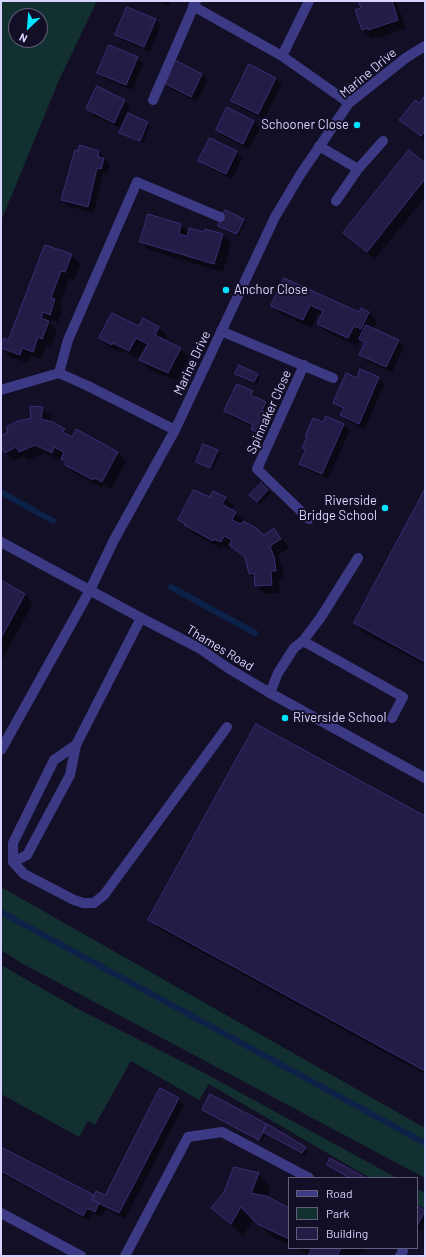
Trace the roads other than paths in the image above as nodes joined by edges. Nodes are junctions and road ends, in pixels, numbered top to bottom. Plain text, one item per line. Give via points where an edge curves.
1 (309, 1) edge
2 (194, 3) edge
3 (425, 46) edge
4 (282, 56) junction
5 (153, 100) dead end
6 (349, 103) junction
7 (383, 141) dead end
8 (319, 146) junction
9 (358, 170) junction
10 (336, 201) dead end
11 (220, 217) dead end
12 (221, 331) junction
13 (304, 365) junction
14 (59, 373) junction
15 (333, 378) dead end
16 (1, 390) edge
17 (175, 430) junction
18 (309, 519) dead end
19 (1, 542) edge
20 (358, 558) dead end
21 (90, 590) junction
22 (141, 618) junction
23 (303, 640) junction
24 (270, 693) junction
25 (392, 718) dead end
26 (227, 727) dead end
27 (76, 745) junction
28 (1, 750) edge
29 (425, 778) edge
30 (13, 862) junction
31 (307, 1177) edge
32 (1, 1213) edge
33 (82, 1256) edge
34 (125, 1256) edge

1 - 4 street
2 - 4 street
2 - 5 street
3 - 6 street, Marine Drive
4 - 6 street
6 - 8 street, Marine Drive
7 - 9 street
8 - 9 street
8 - 12 street, Marine Drive via 275,217
9 - 10 street
11 - 14 street via 137,182 68,340
12 - 13 street, Spinnaker Close
12 - 17 street, Marine Drive
13 - 15 street, Spinnaker Close
13 - 18 street, Spinnaker Close via 257,469
14 - 16 street
14 - 17 street
17 - 21 street, Marine Drive via 114,540
19 - 21 street, Thames Road
20 - 23 street via 321,617
21 - 22 street, Thames Road
21 - 28 street, Marine Drive
22 - 24 street, Thames Road via 199,648
22 - 27 street
23 - 24 street via 278,673
23 - 25 street via 403,697
24 - 29 street, Thames Road
26 - 30 street via 104,895 94,903 83,904 61,894 24,874
27 - 30 street via 70,775 27,855
27 - 30 street via 54,760 12,843
31 - 34 street via 222,1132 188,1137
32 - 33 street

